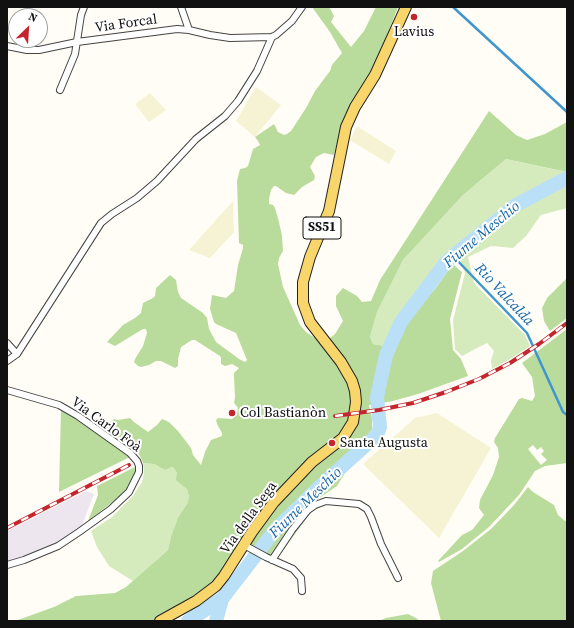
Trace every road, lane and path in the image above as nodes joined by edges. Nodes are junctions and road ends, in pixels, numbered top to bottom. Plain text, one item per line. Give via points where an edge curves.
1 (84, 7) edge
2 (181, 7) edge
3 (302, 7) edge
4 (406, 7) edge
5 (189, 30) junction
6 (272, 37) junction
7 (77, 42) junction
8 (7, 46) edge
9 (60, 90) dead end
10 (7, 343) edge
11 (17, 354) junction
12 (7, 361) edge
13 (7, 390) edge
14 (248, 547) junction
15 (272, 560) junction
16 (7, 565) edge
17 (398, 578) dead end
18 (302, 591) dead end
19 (160, 621) edge

1 - 7 street
2 - 5 street
3 - 6 street via 292,21
4 - 14 main road, Via della Sega / SS51 via 375,75 349,120 342,141 329,211 303,282 303,303 310,322 341,362 354,386 356,407 353,422 340,441 312,462 266,512
5 - 6 street, Via Forcal via 230,38
5 - 7 street, Via Forcal via 177,29
6 - 11 street via 257,71 225,116 196,139 137,198 101,223
7 - 8 street, Via Forcal via 40,50
7 - 9 street via 75,54
10 - 11 street
11 - 12 street
13 - 16 street, Via Carlo Foà via 59,405 78,416 130,453 137,461 139,472 129,492 111,509 79,532 58,546
14 - 15 street
14 - 19 main road, Via della Sega / SS51 via 211,591
15 - 17 street via 292,530 315,505 326,501 359,504 367,509
15 - 18 street via 293,569 301,578

